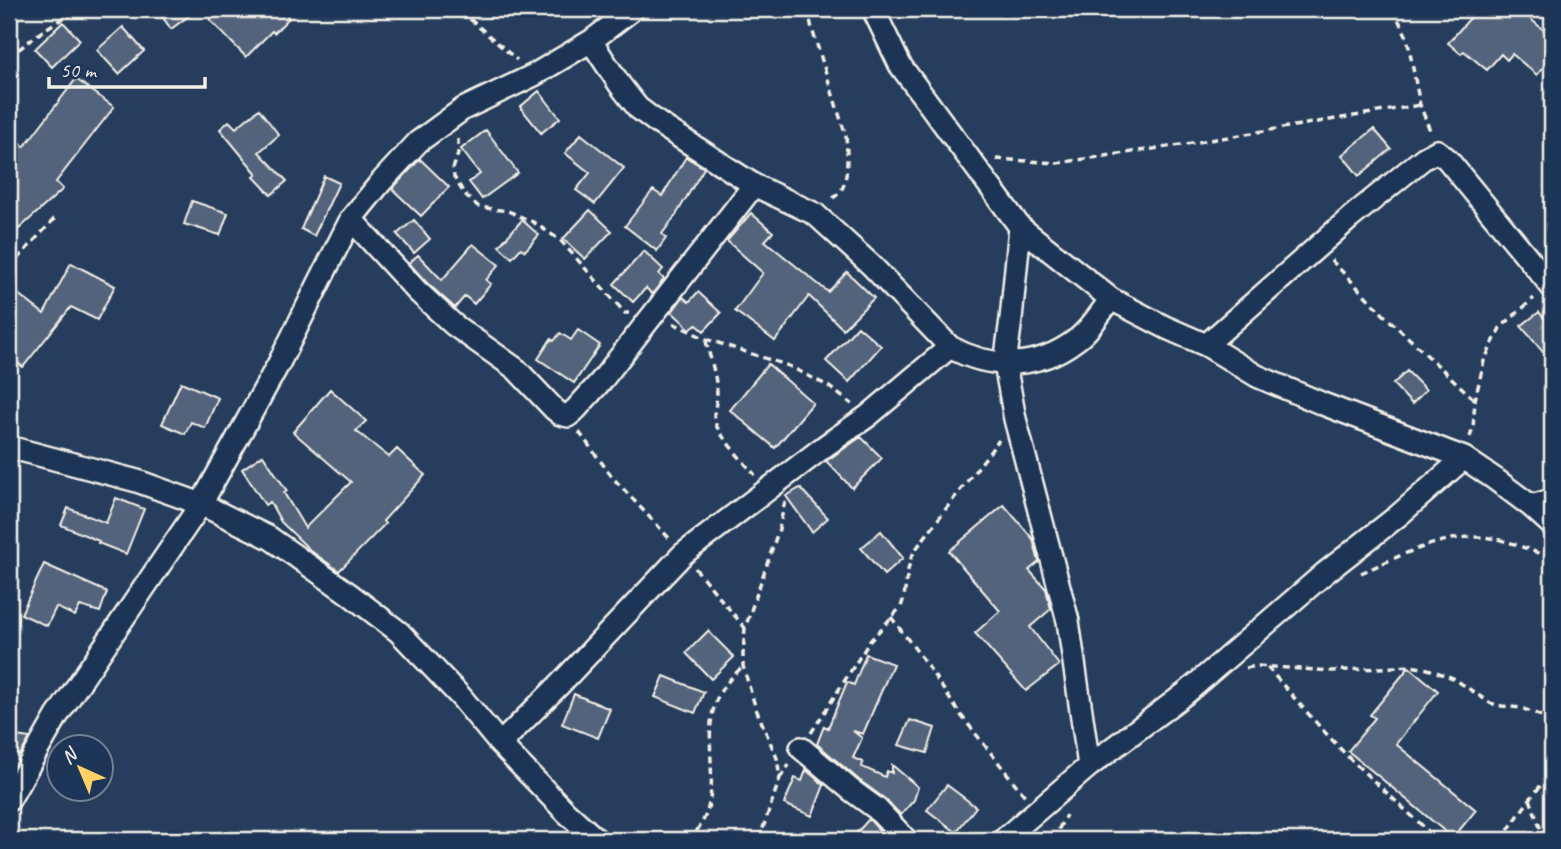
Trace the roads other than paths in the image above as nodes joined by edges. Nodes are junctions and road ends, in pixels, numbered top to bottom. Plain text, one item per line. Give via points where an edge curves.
1 (633, 9) edge
2 (873, 9) edge
3 (591, 41) junction
4 (754, 185) junction
5 (351, 219) junction
6 (1020, 227) junction
7 (1551, 286) edge
8 (1111, 299) junction
9 (1206, 345) junction
10 (950, 347) junction
11 (1005, 364) junction
12 (9, 447) edge
13 (1464, 458) junction
14 (1552, 500) edge
15 (201, 504) junction
16 (1531, 506) junction
17 (1552, 525) edge
18 (500, 744) junction
19 (801, 748) road end
20 (1089, 766) junction
21 (9, 800) edge
22 (597, 840) edge
23 (906, 840) edge
24 (1003, 840) edge

1 - 3 street
2 - 6 street via 900,65
3 - 4 street via 638,108
3 - 5 street via 463,109 418,142
4 - 5 street via 602,380 568,416 560,414 516,369 417,291
4 - 10 street via 815,214
5 - 15 street
6 - 8 street
6 - 11 street
7 - 9 street via 1437,151 1350,218
8 - 9 street
8 - 11 street via 1077,340 1036,361
9 - 13 street via 1257,376
10 - 11 street via 976,359
10 - 18 street via 683,554
11 - 20 street via 1068,621
12 - 15 street via 137,481
13 - 16 street
13 - 20 street via 1186,693
14 - 16 street
15 - 18 street via 270,538 399,632
15 - 21 street via 57,716
16 - 17 street
18 - 22 street
19 - 23 street via 877,809
20 - 24 street

